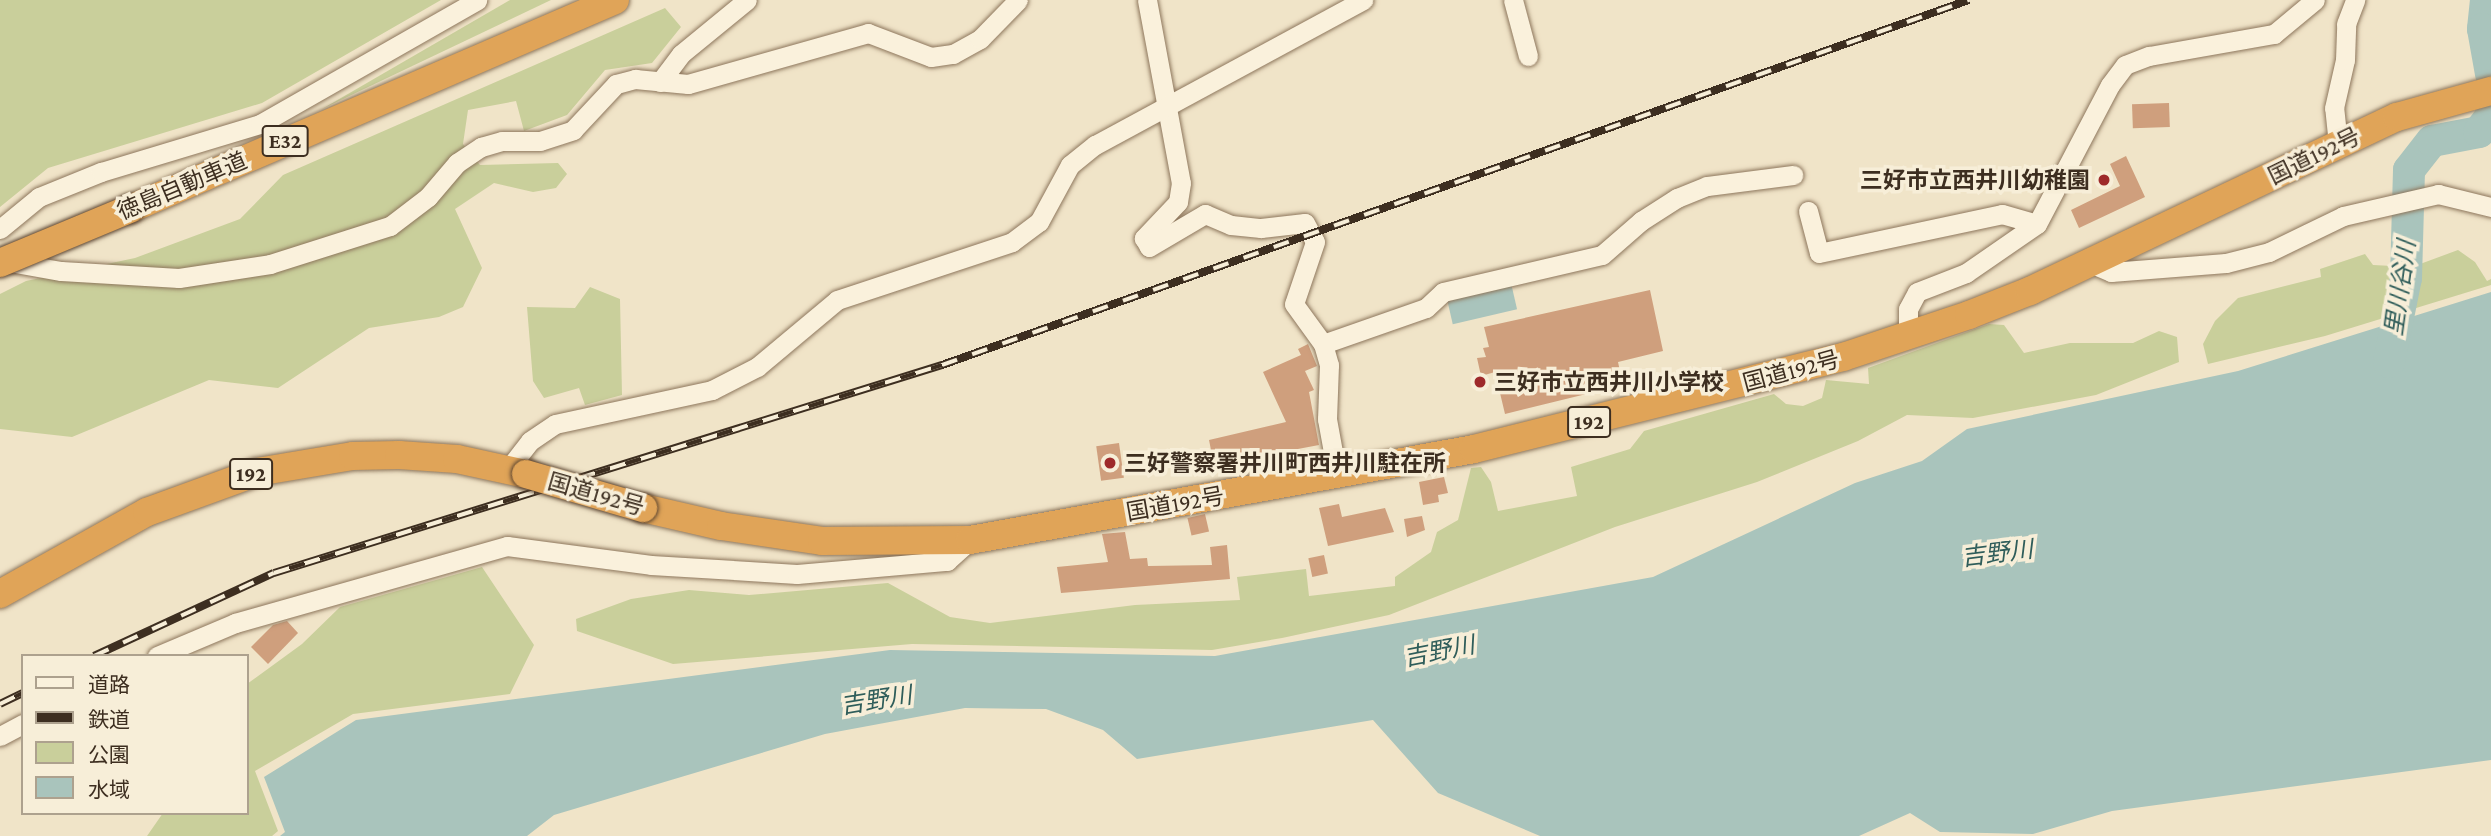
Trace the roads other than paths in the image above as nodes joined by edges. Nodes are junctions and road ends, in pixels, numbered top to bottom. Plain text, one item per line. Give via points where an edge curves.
1 (477, 0) edge
2 (588, 0) edge
3 (615, 0) edge
4 (747, 0) edge
5 (1018, 0) edge
6 (1147, 0) edge
7 (1363, 0) edge
8 (1513, 0) edge
9 (2315, 0) edge
10 (2355, 0) edge
11 (1528, 56) dead end
12 (441, 73) junction
13 (660, 82) junction
14 (2489, 91) edge
15 (1168, 105) junction
16 (2338, 144) junction
17 (1793, 175) dead end
18 (2491, 207) edge
19 (1808, 211) dead end
20 (2037, 224) junction
21 (0, 229) edge
22 (0, 261) edge
23 (2090, 263) junction
24 (1908, 336) junction
25 (1323, 344) junction
26 (517, 471) junction
27 (1336, 474) junction
28 (970, 540) junction
29 (0, 594) edge
30 (163, 654) edge
31 (21, 725) edge
32 (0, 736) edge

1 - 21 street via 260,124 101,172 39,197
2 - 12 highway, 徳島自動車道 / E32
3 - 12 highway, 徳島自動車道 / E32
4 - 13 street via 681,54
5 - 13 street via 980,39 953,54 932,57 868,33 688,83
6 - 15 street
7 - 15 street
8 - 11 street
9 - 20 street via 2274,34 2149,56 2125,65
10 - 16 street via 2346,24 2345,60 2334,108
12 - 22 highway, 徳島自動車道 / E32, bridge
13 - 22 street via 635,79 615,84 573,130 540,141 502,141 481,147 457,163 428,197 390,226 331,248 270,264 179,278 61,271
14 - 16 highway, 国道192号 / 192 via 2429,105
15 - 25 street via 1181,194 1158,227 1144,238 1149,247 1205,214 1231,225 1261,228 1305,223 1315,242 1294,304
15 - 26 street via 1095,145 1070,165 1039,222 1012,242 837,300 757,367 712,390 555,424 530,441
16 - 23 highway, 国道192号 / 192
17 - 25 street via 1707,186 1641,221 1602,255 1443,292 1426,308
18 - 23 street via 2458,197 2425,197 2343,216 2269,252 2226,263 2111,272
19 - 20 street via 1819,253 2002,214
20 - 24 street via 1966,273 1917,292 1908,309
23 - 24 highway, 国道192号 / 192 via 2031,291
24 - 27 highway, 国道192号 / 192 via 1656,407 1474,449
25 - 27 street via 1329,365 1327,419
26 - 28 highway, 国道192号 / 192, bridge via 721,526 822,541
26 - 29 highway, 国道192号 / 192 via 400,455 353,456 257,472 147,512
27 - 28 highway, 国道192号 / 192
28 - 30 street via 947,561 797,574 679,568 507,546 235,622
31 - 32 street

